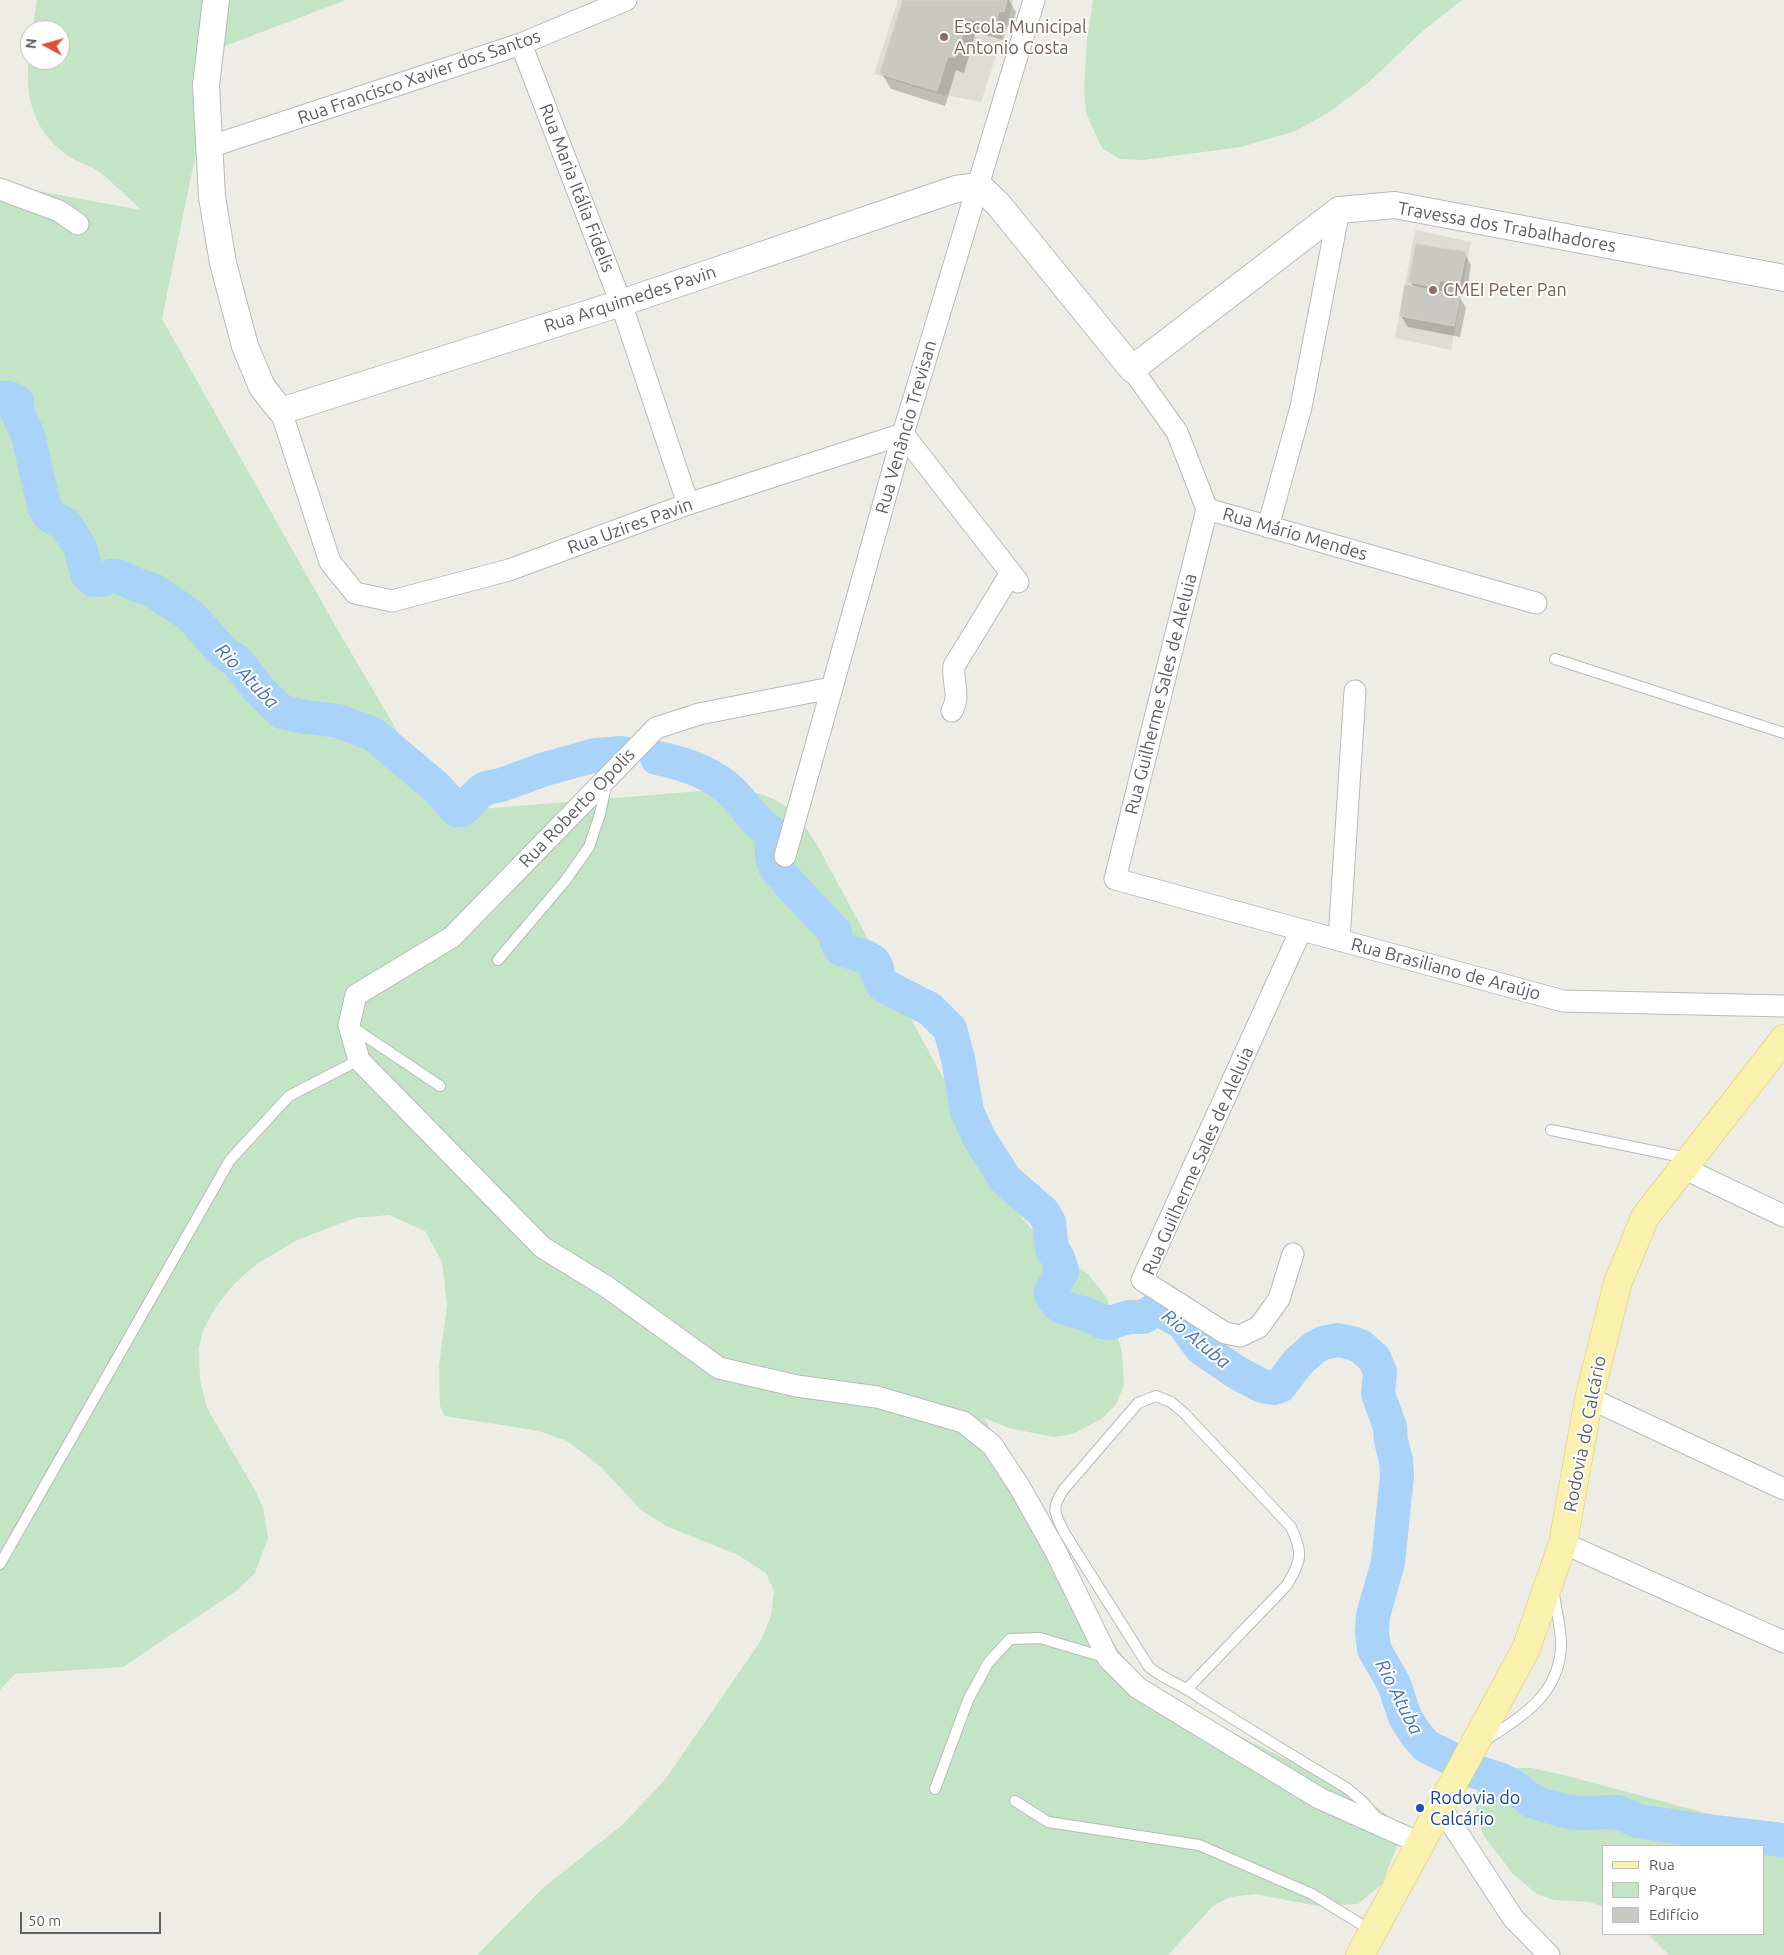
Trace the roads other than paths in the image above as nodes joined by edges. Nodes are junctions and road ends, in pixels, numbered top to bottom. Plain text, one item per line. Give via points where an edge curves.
1 (216, 0) edge
2 (626, 0) edge
3 (1034, 0) edge
4 (521, 44) junction
5 (209, 147) junction
6 (979, 186) junction
7 (0, 189) edge
8 (1339, 210) junction
9 (78, 224) dead end
10 (1784, 278) edge
11 (621, 303) junction
12 (1132, 369) junction
13 (281, 411) junction
14 (903, 434) junction
15 (688, 504) junction
16 (1207, 509) junction
17 (1268, 526) junction
18 (1536, 604) dead end
19 (1555, 659) dead end
20 (831, 688) junction
21 (1355, 691) dead end
22 (952, 711) dead end
23 (1784, 733) edge
24 (607, 778) junction
25 (785, 856) dead end
26 (1116, 879) joint
27 (1301, 930) junction
28 (1339, 940) junction
29 (498, 960) dead end
30 (1784, 1006) edge
31 (349, 1025) junction
32 (1784, 1039) edge
33 (359, 1060) junction
34 (440, 1086) dead end
35 (1551, 1130) dead end
36 (1687, 1163) junction
37 (1784, 1216) edge
38 (1293, 1254) dead end
39 (1589, 1398) junction
40 (1784, 1489) edge
41 (1563, 1543) junction
42 (0, 1564) edge
43 (1551, 1577) junction
44 (1784, 1642) edge
45 (1108, 1658) junction
46 (1187, 1689) junction
47 (1473, 1748) junction
48 (935, 1789) dead end
49 (1015, 1801) dead end
50 (1440, 1806) junction
51 (1386, 1828) junction
52 (1420, 1843) junction
53 (1373, 1932) junction
54 (1360, 1955) edge
55 (1549, 1955) edge

1 - 5 street via 206,85
2 - 4 street, Rua Francisco Xavier dos Santos
3 - 6 street, Rua Venâncio Trevisan
4 - 5 street, Rua Francisco Xavier dos Santos
4 - 11 street, Rua Maria Itália Fidelis
5 - 13 street via 212,197 223,263 245,346 262,387
6 - 11 street, Rua Arquimedes Pavin via 956,189
6 - 12 street, Rua Mário Mendes via 998,204
6 - 14 street, Rua Venâncio Trevisan
7 - 9 street via 60,211
8 - 10 street, Travessa dos Trabalhadores via 1395,205
8 - 12 street
8 - 17 street via 1301,407
11 - 13 street, Rua Arquimedes Pavin
11 - 15 street, Rua Maria Itália Fidelis
12 - 16 street, Rua Mário Mendes via 1177,432
13 - 15 street, Rua Uzires Pavin via 330,562 355,593 392,601 509,570
14 - 15 street, Rua Uzires Pavin
14 - 20 street, Rua Venâncio Trevisan
14 - 22 street via 1014,578 954,666 958,698
16 - 17 street, Rua Mário Mendes
16 - 26 street, Rua Guilherme Sales de Aleluia
17 - 18 street, Rua Mário Mendes
19 - 23 lane
20 - 24 street, Rua Roberto Opolis via 698,714 656,728
20 - 25 street, Rua Venâncio Trevisan
21 - 28 street
24 - 29 lane via 589,847 565,881
24 - 31 street, Rua Roberto Opolis via 452,937 356,995
26 - 27 street, Rua Brasiliano de Araújo
27 - 28 street, Rua Brasiliano de Araújo
27 - 38 street, Rua Guilherme Sales de Aleluia via 1142,1280 1225,1333 1240,1336 1259,1327 1279,1300
28 - 30 street, Rua Brasiliano de Araújo via 1563,1001
31 - 33 street
31 - 34 lane
32 - 36 main road, Rodovia do Calcário
33 - 42 lane via 289,1096 230,1160
33 - 45 street via 542,1247 607,1288 719,1368 798,1386 877,1397 963,1422 992,1445 1055,1550
35 - 36 lane
36 - 37 street
36 - 39 main road, Rodovia do Calcário via 1645,1216 1618,1282
39 - 40 street
39 - 41 main road, Rodovia do Calcário
41 - 43 main road, Rodovia do Calcário
41 - 44 street
43 - 47 main road, Rodovia do Calcário via 1526,1649
43 - 47 lane via 1561,1646 1558,1668 1548,1690 1525,1714
45 - 48 lane via 1040,1638 1010,1639 988,1663 968,1700
45 - 51 street via 1138,1688 1319,1798
46 - 46 lane via 1149,1667 1054,1512 1055,1502 1064,1489 1138,1404 1156,1396 1171,1402 1184,1413 1291,1527 1299,1545 1298,1568 1287,1585
46 - 51 lane via 1348,1789
47 - 50 main road, Rodovia do Calcário
49 - 53 lane via 1048,1822 1199,1845 1312,1894
50 - 52 main road, Rodovia do Calcário
50 - 55 street via 1513,1918
51 - 52 street
52 - 53 main road, Rodovia do Calcário
53 - 54 main road, Rodovia do Calcário

